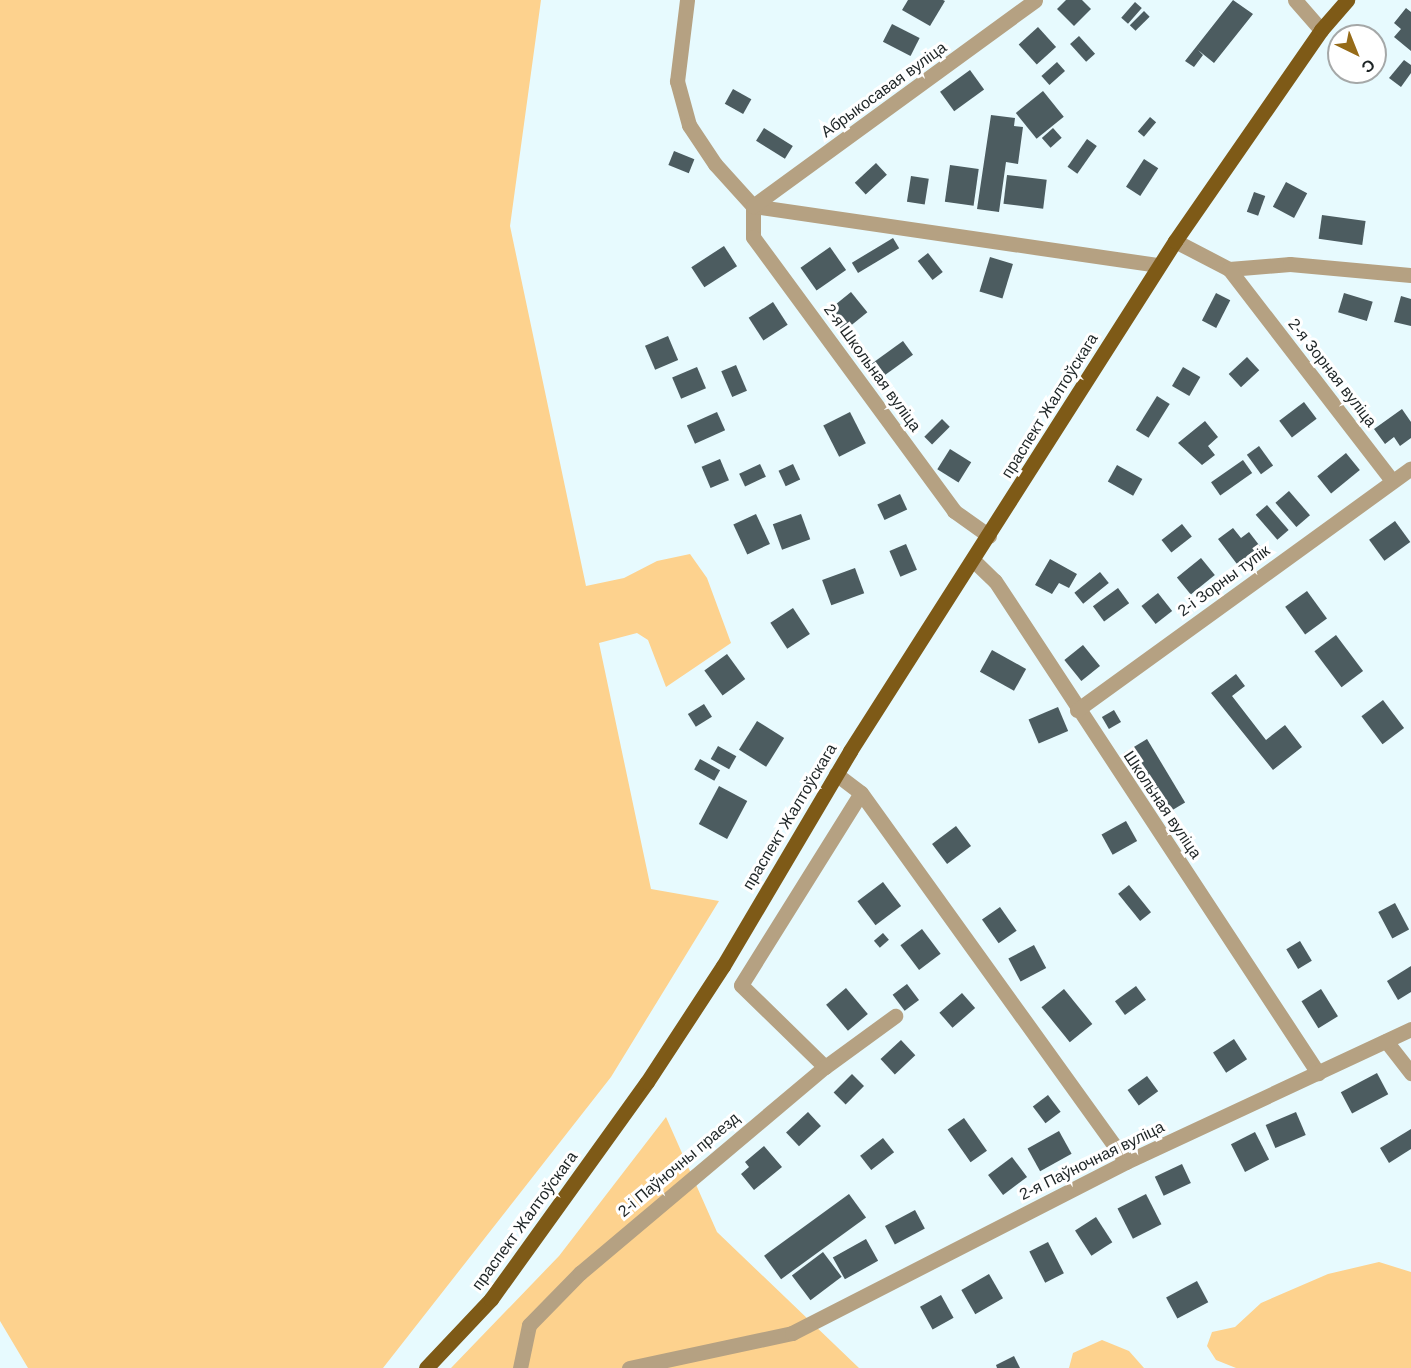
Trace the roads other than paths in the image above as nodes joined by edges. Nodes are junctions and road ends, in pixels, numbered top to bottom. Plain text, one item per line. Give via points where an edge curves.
1 (687, 0) edge
2 (1035, 0) edge
3 (1295, 0) edge
4 (1347, 0) edge
5 (1321, 30) junction
6 (753, 206) junction
7 (1174, 241) junction
8 (1159, 265) junction
9 (1229, 270) junction
10 (1411, 275) edge
11 (1411, 468) edge
12 (1392, 481) junction
13 (989, 536) junction
14 (973, 560) junction
15 (1077, 710) junction
16 (836, 774) junction
17 (861, 793) junction
18 (895, 1016) dead end
19 (1411, 1029) edge
20 (1386, 1041) junction
21 (825, 1066) junction
22 (1318, 1073) junction
23 (1411, 1073) edge
24 (1126, 1162) junction
25 (426, 1368) edge
26 (520, 1368) edge
27 (629, 1368) edge

1 - 6 street via 677,81 689,125 715,164
2 - 6 street, Абрыкосавая вуліца
3 - 5 street
4 - 5 main road, праспект Жалтоўскага
5 - 7 main road, праспект Жалтоўскага
6 - 8 street
6 - 13 street, 2-я Школьная вуліца via 753,237 954,511
7 - 8 main road, праспект Жалтоўскага
7 - 9 street, 2-я Зорная вуліца
8 - 13 main road, праспект Жалтоўскага
9 - 10 street via 1290,264
9 - 12 street, 2-я Зорная вуліца
11 - 12 street
12 - 15 street, 2-і Зорны тупік
13 - 14 main road, праспект Жалтоўскага
14 - 15 street, Школьная вуліца via 995,581
14 - 16 main road, праспект Жалтоўскага
15 - 22 street, Школьная вуліца
16 - 17 street
16 - 25 main road, праспект Жалтоўскага via 723,966 647,1082 491,1299
17 - 21 street via 741,985
17 - 24 street
18 - 21 street, 2-і Паўночны праезд
19 - 20 street, 2-я Паўночная вуліца
20 - 22 street, 2-я Паўночная вуліца
20 - 23 street
21 - 26 street, 2-і Паўночны праезд via 580,1273 529,1325
22 - 24 street, 2-я Паўночная вуліца
24 - 27 street, 2-я Паўночная вуліца via 792,1333

